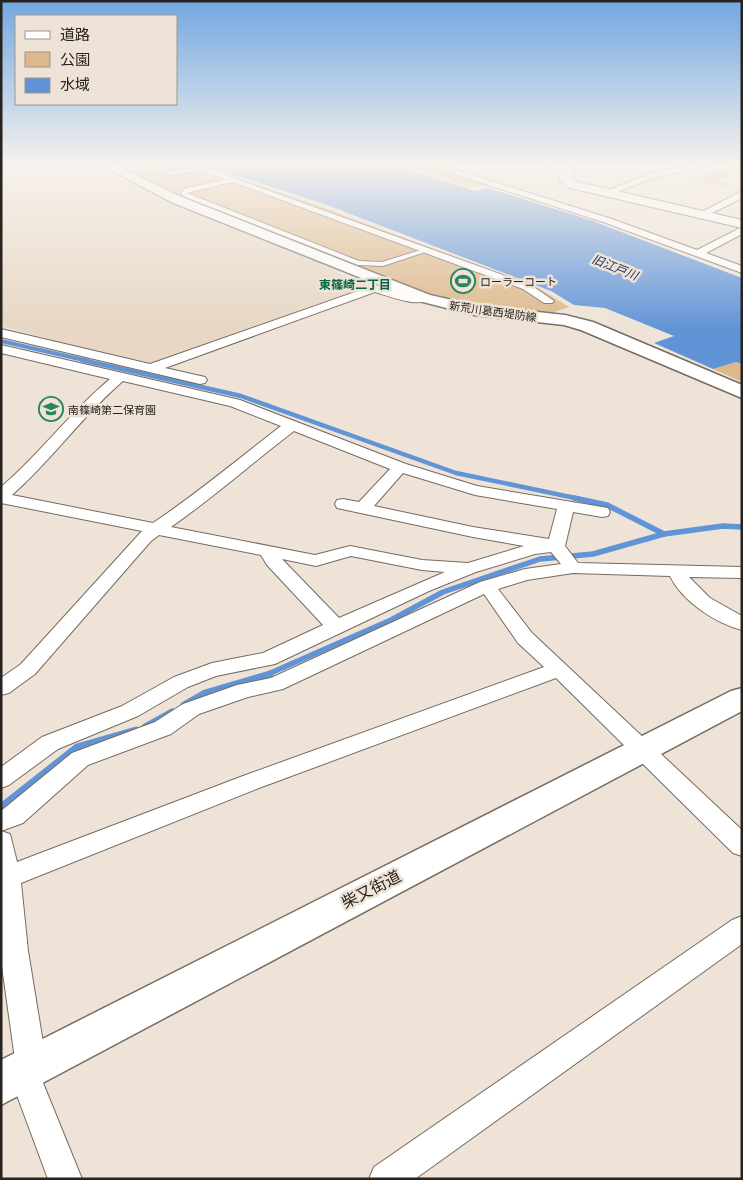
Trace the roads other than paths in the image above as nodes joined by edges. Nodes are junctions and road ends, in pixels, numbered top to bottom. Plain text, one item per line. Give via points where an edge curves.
1 (228, 220) edge
2 (249, 220) edge
3 (345, 220) edge
4 (606, 220) edge
5 (724, 220) edge
6 (742, 224) edge
7 (742, 230) edge
8 (428, 250) junction
9 (697, 254) junction
10 (742, 270) edge
11 (425, 298) junction
12 (548, 301) dead end
13 (1, 333) edge
14 (1, 349) edge
15 (152, 368) junction
16 (120, 377) junction
17 (200, 380) dead end
18 (742, 392) edge
19 (292, 426) junction
20 (400, 466) junction
21 (1, 497) edge
22 (343, 504) dead end
23 (567, 506) junction
24 (363, 508) junction
25 (602, 512) dead end
26 (156, 530) junction
27 (556, 546) junction
28 (268, 552) junction
29 (470, 568) junction
30 (573, 568) junction
31 (676, 570) junction
32 (742, 573) edge
33 (487, 586) junction
34 (742, 624) edge
35 (337, 628) junction
36 (559, 669) junction
37 (1, 688) edge
38 (742, 698) edge
39 (644, 751) junction
40 (1, 779) edge
41 (1, 821) edge
42 (1, 841) edge
43 (742, 846) edge
44 (4, 877) edge
45 (742, 928) edge
46 (19, 1074) edge
47 (65, 1179) edge
48 (386, 1179) edge

1 - 11 main road, 新荒川葛西堤防線
2 - 8 street via 358,263 383,264
3 - 8 street
4 - 9 street
5 - 6 main road
7 - 9 street
8 - 12 street via 527,287
9 - 10 street
11 - 15 street via 407,298 375,288
11 - 18 main road, 新荒川葛西堤防線 via 474,310 565,320 587,326
13 - 15 street
14 - 16 street
15 - 17 street
16 - 19 street via 235,403
16 - 21 street via 84,409 23,478
19 - 20 street
19 - 26 street
20 - 23 street via 475,490
20 - 24 street
21 - 26 street
22 - 24 street
23 - 25 street
23 - 27 street
24 - 27 street
26 - 28 street
26 - 37 street via 144,537 28,669
27 - 29 street
27 - 30 street
28 - 29 street via 316,560 350,552 422,565
28 - 35 street
29 - 35 street
30 - 31 street
30 - 33 street via 525,575
31 - 32 street
31 - 34 street via 694,596
33 - 36 street via 525,638
33 - 41 street via 276,684 245,690 191,709 163,728 80,759 14,816
35 - 40 street via 268,659 212,670 181,682 130,712 50,743
36 - 39 street
36 - 44 street
38 - 39 main road, 柴又街道
39 - 43 street
39 - 46 main road, 柴又街道 via 330,910
42 - 44 street
44 - 46 street via 14,951
45 - 48 street
46 - 47 street

